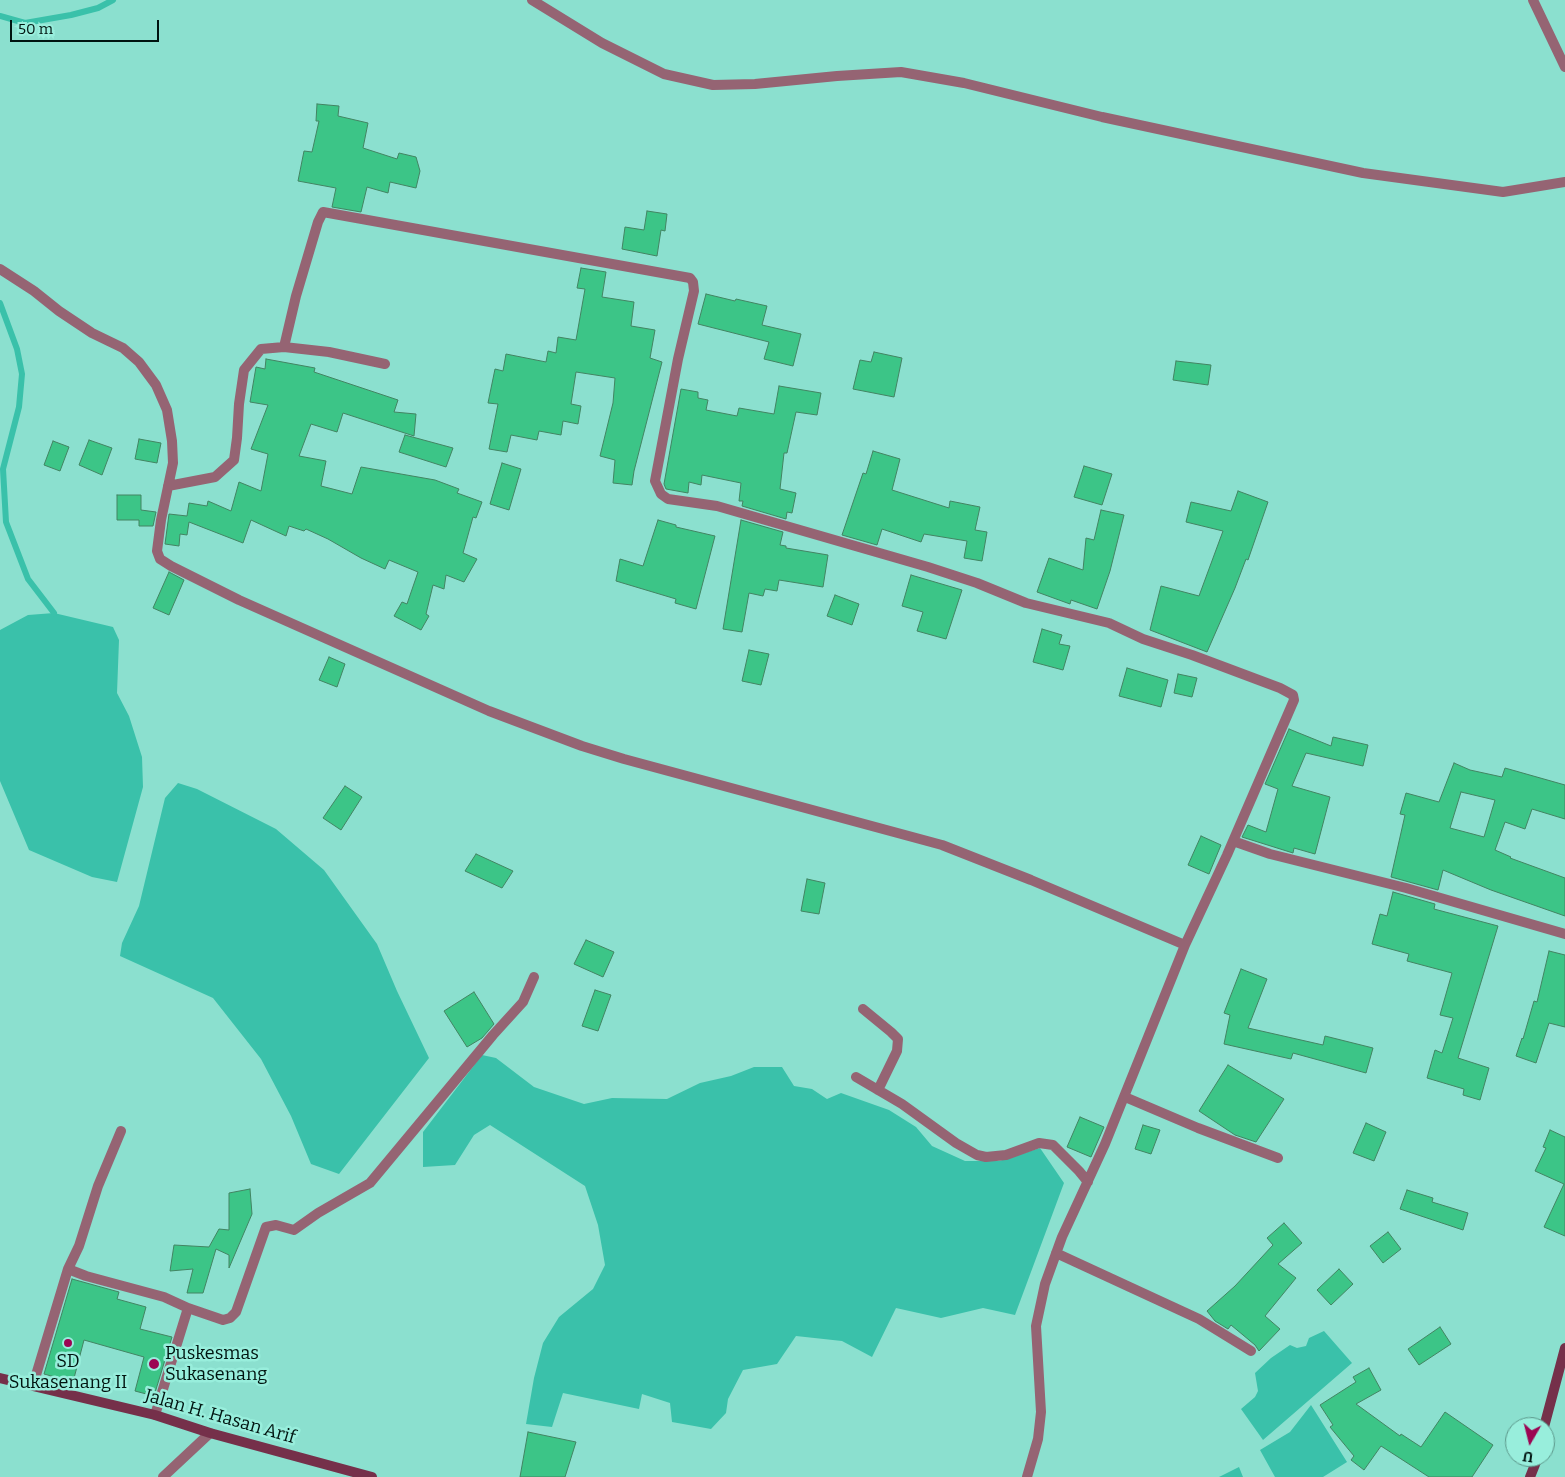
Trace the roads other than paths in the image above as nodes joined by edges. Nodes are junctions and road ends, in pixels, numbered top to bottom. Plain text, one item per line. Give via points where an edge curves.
1 (532, 0) edge
2 (1533, 0) edge
3 (1565, 67) edge
4 (1565, 182) edge
5 (0, 269) edge
6 (284, 347) junction
7 (385, 364) dead end
8 (168, 486) junction
9 (1233, 841) junction
10 (1565, 934) edge
11 (1185, 946) junction
12 (534, 977) dead end
13 (863, 1009) dead end
14 (856, 1077) dead end
15 (878, 1090) junction
16 (1125, 1096) junction
17 (121, 1131) dead end
18 (1278, 1158) dead end
19 (1088, 1182) junction
20 (1056, 1253) junction
21 (68, 1269) junction
22 (188, 1308) junction
23 (1565, 1348) edge
24 (1251, 1351) dead end
25 (0, 1378) edge
26 (33, 1385) junction
27 (155, 1414) junction
28 (1547, 1417) edge
29 (210, 1433) junction
30 (163, 1477) edge
31 (372, 1477) edge
32 (1027, 1477) edge

1 - 4 street via 602,43 664,74 713,85 901,72 964,83 1102,117 1363,173 1503,192
2 - 3 street
5 - 8 street via 92,333 122,348 149,373 167,410 173,463
6 - 7 street via 329,352
6 - 8 street via 261,349 244,370 234,460 215,477
6 - 9 street via 296,296 323,212 690,278 694,291 655,481 660,494 668,499 717,506 919,564 1026,603 1109,624 1290,693 1294,700
8 - 11 street via 157,542 158,556 171,566 240,600 489,710 582,746 942,844
9 - 10 street via 1270,854 1406,888
9 - 11 street
11 - 16 street
12 - 22 street via 524,1002 370,1183 318,1213 300,1228 266,1227 236,1312 230,1318 222,1320
13 - 15 street via 898,1039 897,1051
14 - 15 street
15 - 19 street via 956,1143 986,1157 1006,1155 1039,1143 1053,1145
16 - 18 street
16 - 19 street
17 - 21 street
19 - 20 street
20 - 24 street via 1199,1319
20 - 32 street via 1036,1326 1041,1412 1038,1439
21 - 22 street via 164,1297
21 - 26 street
22 - 27 street
23 - 28 main road
25 - 26 main road, Jalan H. Hasan Arif
26 - 27 main road, Jalan H. Hasan Arif
27 - 29 main road, Jalan H. Hasan Arif
29 - 30 street
29 - 31 main road, Jalan H. Hasan Arif

